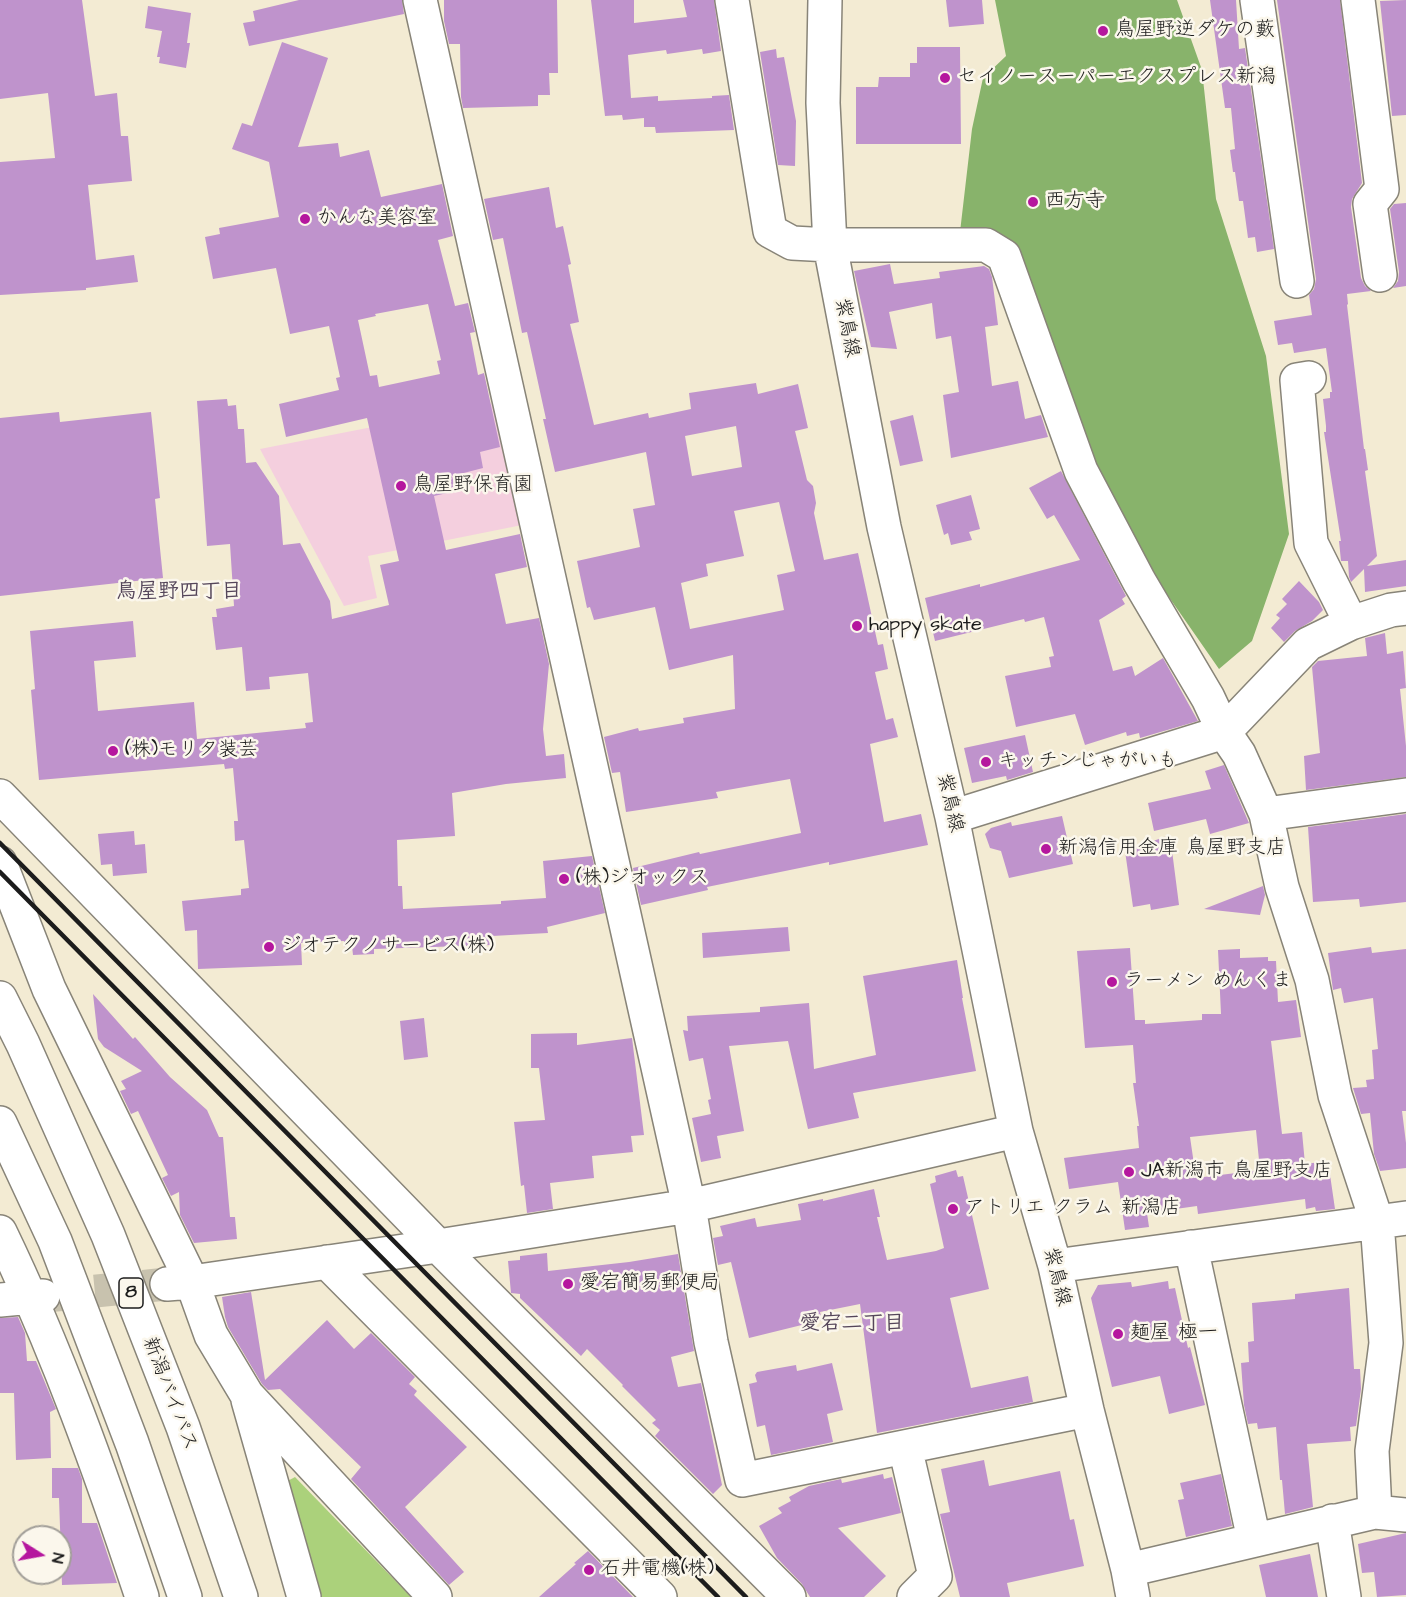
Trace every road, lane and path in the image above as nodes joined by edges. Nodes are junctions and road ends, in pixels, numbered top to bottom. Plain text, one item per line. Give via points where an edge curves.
1 (420, 0) edge
2 (732, 0) edge
3 (825, 0) edge
4 (1257, 0) edge
5 (1358, 0) edge
6 (830, 245) junction
7 (1380, 275) dead end
8 (1298, 281) dead end
9 (1309, 378) dead end
10 (1406, 608) edge
11 (1351, 623) junction
12 (1224, 732) junction
13 (1406, 795) edge
14 (0, 796) edge
15 (1266, 813) junction
16 (952, 817) junction
17 (0, 863) edge
18 (0, 998) edge
19 (0, 1123) edge
20 (1016, 1131) junction
21 (689, 1206) junction
22 (1392, 1220) edge
23 (0, 1232) edge
24 (438, 1246) junction
25 (1191, 1247) junction
26 (327, 1262) junction
27 (1055, 1266) junction
28 (179, 1283) junction
29 (25, 1298) edge
30 (247, 1395) junction
31 (1087, 1410) junction
32 (905, 1447) junction
33 (1390, 1514) edge
34 (1332, 1521) junction
35 (1254, 1540) junction
36 (1131, 1584) edge
37 (142, 1597) edge
38 (185, 1597) edge
39 (241, 1597) edge
40 (304, 1597) edge
41 (435, 1597) edge
42 (660, 1597) edge
43 (789, 1597) edge
44 (914, 1597) edge
45 (1344, 1597) edge

1 - 21 main road
2 - 6 main road via 770,231 792,243
3 - 6 main road, 紫鳥線 via 823,104
4 - 8 main road
5 - 7 main road via 1382,189 1370,204
6 - 12 main road via 986,245 1004,256 1081,471
6 - 16 main road, 紫鳥線 via 884,527
9 - 11 main road via 1297,380 1311,543
10 - 11 main road
11 - 12 main road via 1308,644
12 - 15 main road via 1239,754
12 - 16 main road
13 - 15 main road
14 - 24 main road
15 - 22 main road via 1282,887 1312,980 1335,1095
16 - 20 main road, 紫鳥線
17 - 28 main road via 49,988
18 - 39 main road, 新潟バイパス / 8 via 108,1235 183,1427
19 - 38 main road via 55,1241 132,1443
20 - 21 main road
20 - 27 main road, 紫鳥線
21 - 24 main road
21 - 32 main road via 711,1342 741,1480
22 - 25 main road
22 - 33 main road via 1386,1343 1372,1451
23 - 29 main road
24 - 26 main road
24 - 43 main road
25 - 27 main road
25 - 35 main road
26 - 28 main road
26 - 42 main road
27 - 31 main road, 紫鳥線
28 - 30 main road
29 - 37 main road via 104,1484
30 - 40 main road
30 - 41 main road
31 - 32 main road
31 - 36 main road, 紫鳥線
32 - 44 main road via 935,1576
33 - 34 main road
34 - 35 main road
34 - 45 main road
35 - 36 main road

